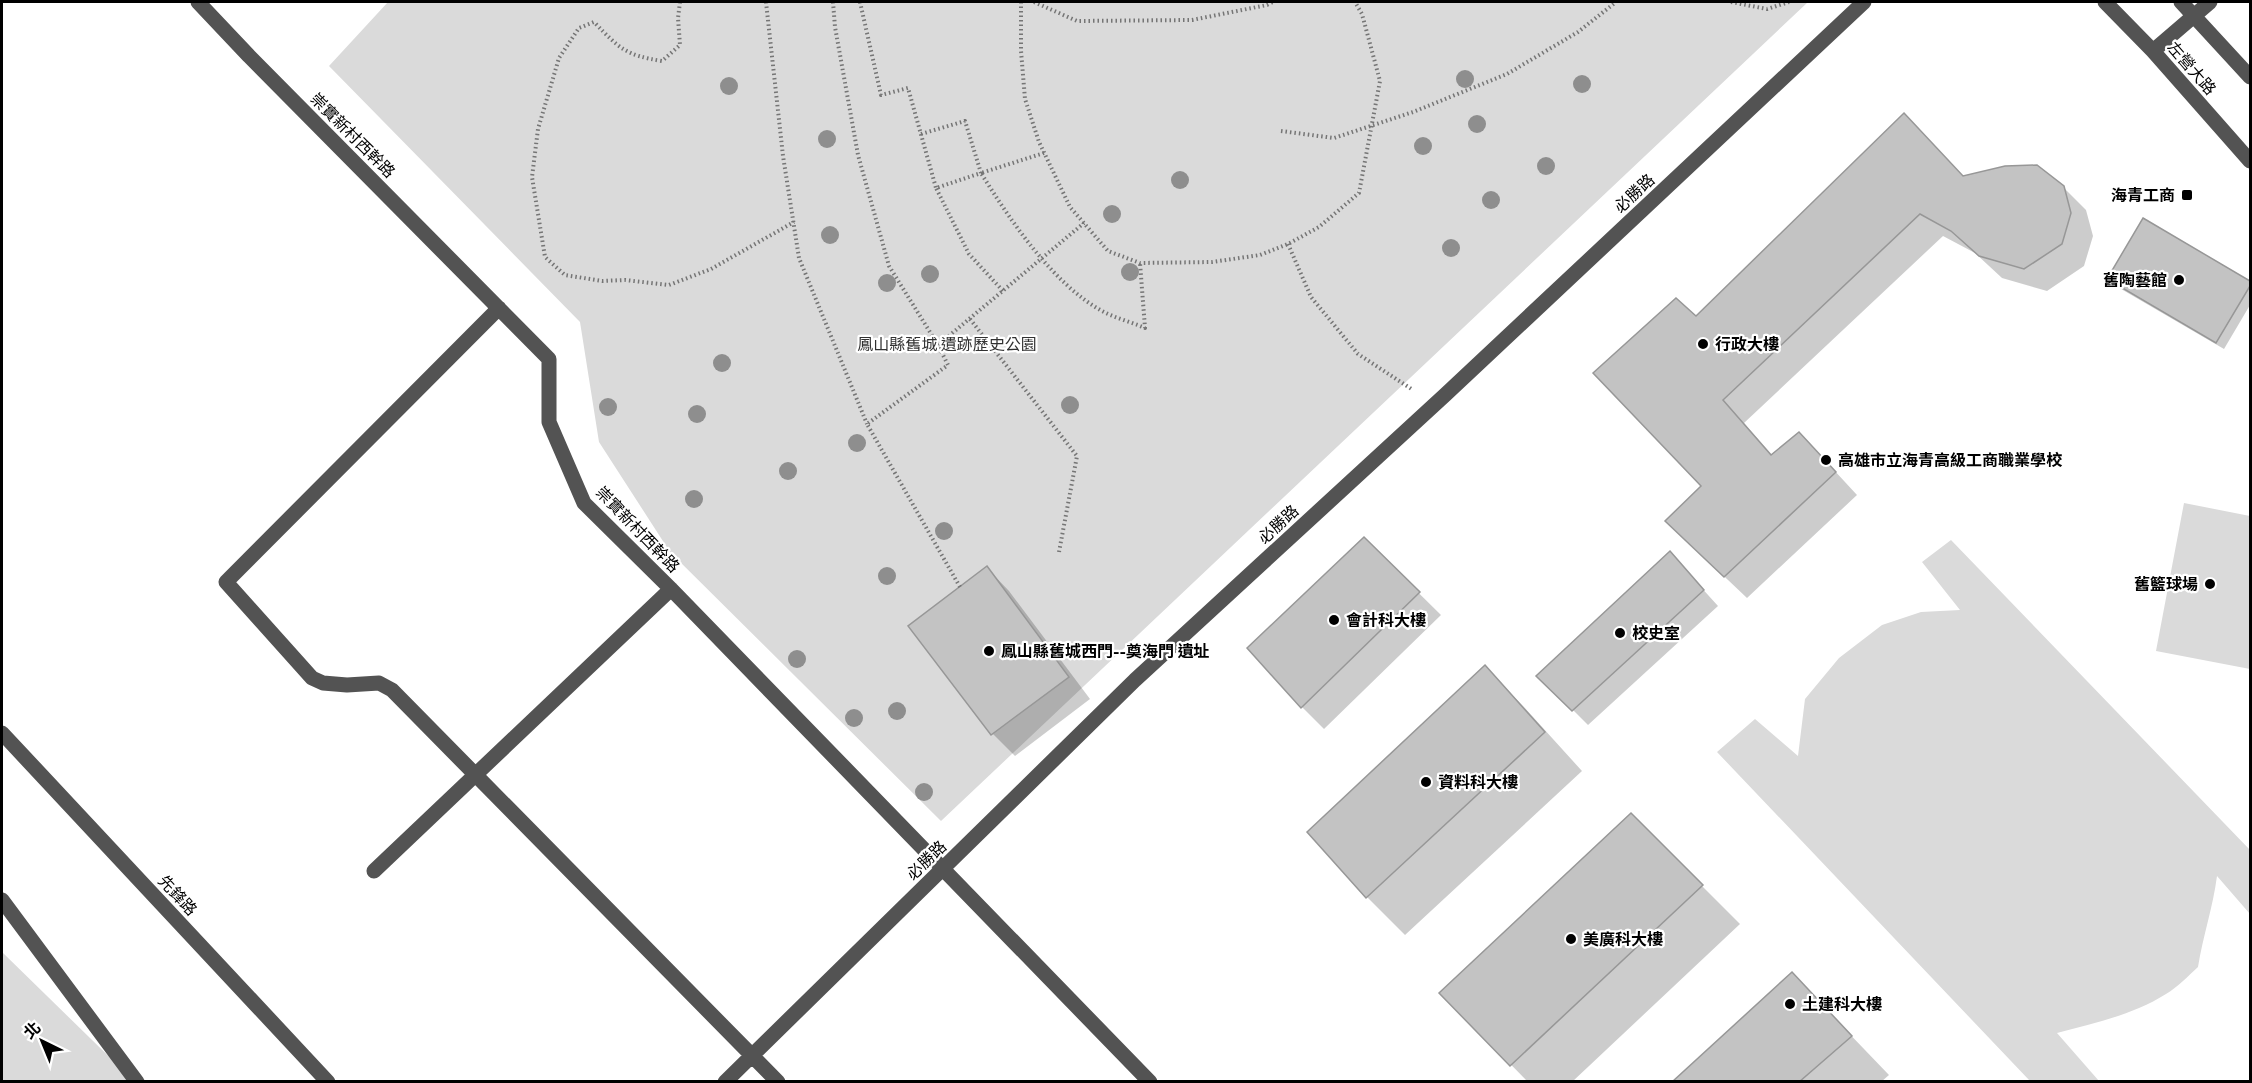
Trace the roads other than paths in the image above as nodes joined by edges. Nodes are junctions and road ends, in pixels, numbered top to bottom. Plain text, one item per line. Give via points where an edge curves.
1 (198, 2) edge
2 (1864, 2) edge
3 (2105, 2) edge
4 (2181, 2) edge
5 (2210, 2) edge
6 (2194, 14) junction
7 (2153, 51) junction
8 (2250, 76) edge
9 (2250, 161) edge
10 (499, 308) junction
11 (671, 589) junction
12 (2, 733) edge
13 (476, 776) junction
14 (944, 868) junction
15 (374, 871) dead end
16 (2, 900) edge
17 (752, 1056) junction
18 (137, 1082) edge
19 (328, 1082) edge
20 (725, 1082) edge
21 (778, 1082) edge
22 (1150, 1082) edge

1 - 10 street, 崇實新村西幹路
2 - 14 street, 必勝路 via 1135,680
3 - 7 street, 左營大路
4 - 6 street
5 - 6 street
6 - 7 street
6 - 8 street
7 - 9 street, 左營大路
10 - 11 street, 崇實新村西幹路 via 549,359 549,422 584,503
10 - 13 street via 226,582 312,678 347,685 379,683 393,690
11 - 13 street
11 - 14 street, 崇實新村西幹路
12 - 19 street, 先鋒路
13 - 15 street
13 - 17 street
14 - 17 street, 必勝路
14 - 22 street, 崇實新村西幹路
16 - 18 street
17 - 20 street, 必勝路
17 - 21 street

